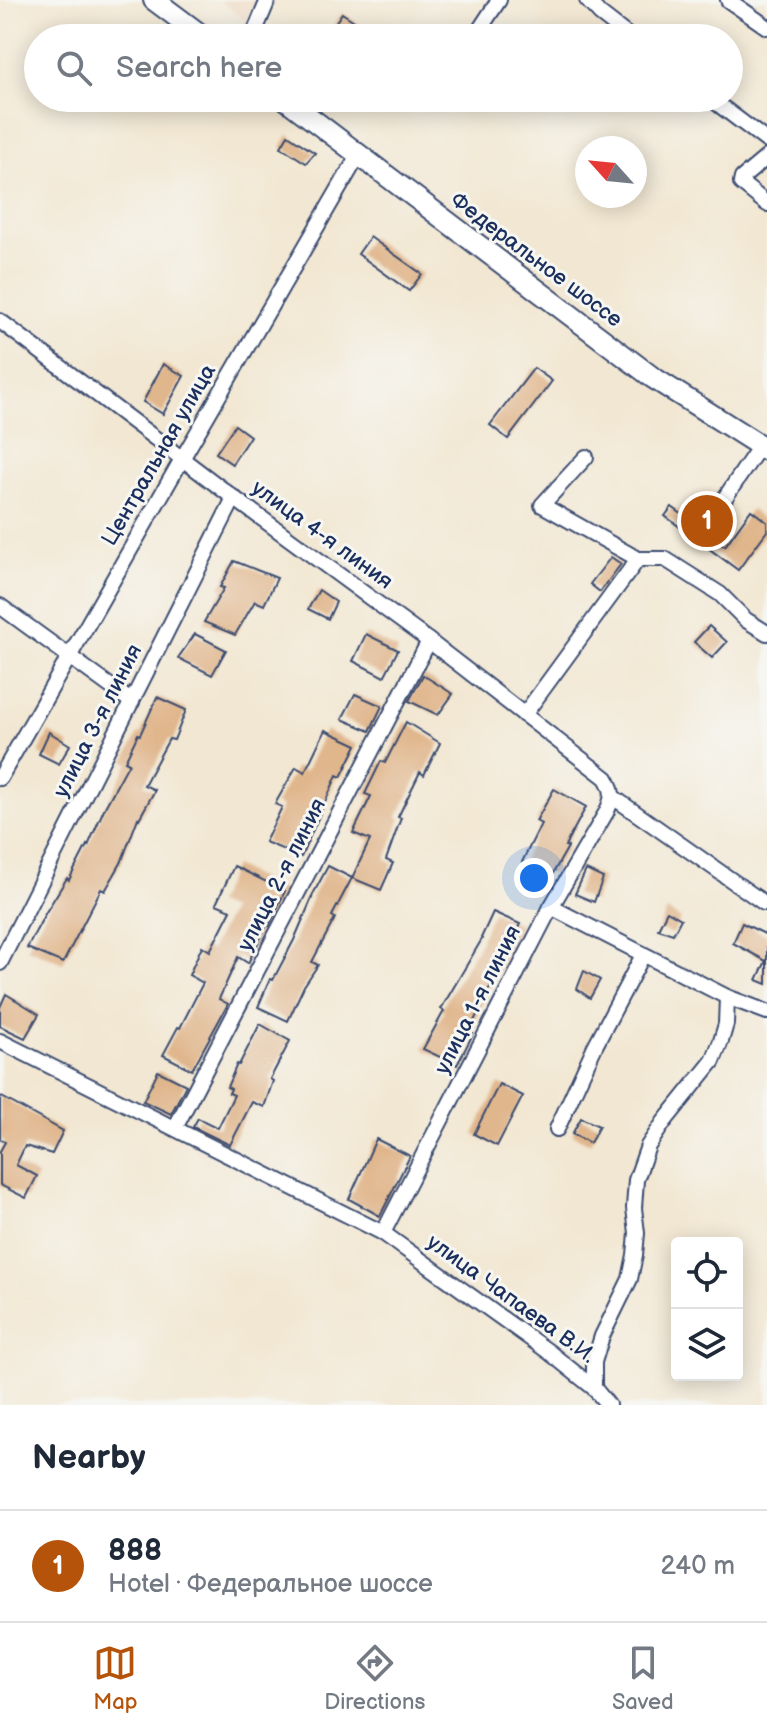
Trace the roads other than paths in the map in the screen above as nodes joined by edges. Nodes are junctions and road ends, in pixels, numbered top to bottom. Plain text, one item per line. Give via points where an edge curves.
1 (154, 0) edge
2 (268, 0) edge
3 (499, 0) edge
4 (587, 0) edge
5 (728, 0) edge
6 (186, 24) edge
7 (258, 24) edge
8 (483, 24) edge
9 (613, 24) edge
10 (767, 27) edge
11 (302, 112) edge
12 (729, 112) edge
13 (767, 141) edge
14 (358, 156) junction
15 (767, 157) edge
16 (767, 204) edge
17 (0, 321) edge
18 (764, 448) edge
19 (586, 457) dead end
20 (182, 459) junction
21 (234, 498) junction
22 (716, 511) dead end
23 (638, 559) junction
24 (0, 606) edge
25 (767, 633) edge
26 (429, 641) junction
27 (69, 657) junction
28 (132, 702) junction
29 (524, 715) junction
30 (0, 778) edge
31 (613, 793) junction
32 (764, 903) dead end
33 (551, 907) junction
34 (643, 955) junction
35 (0, 963) edge
36 (727, 997) junction
37 (767, 1012) edge
38 (0, 1041) edge
39 (175, 1128) junction
40 (557, 1129) dead end
41 (383, 1233) junction
42 (594, 1388) junction
43 (608, 1405) edge

1 - 6 highway
2 - 7 street
3 - 8 street
4 - 9 street
5 - 10 street
11 - 14 highway, Федеральное шоссе
12 - 13 street
14 - 18 highway, Федеральное шоссе via 652,377
14 - 20 street, Центральная улица
15 - 16 street via 741,183
17 - 20 street, улица 4-я линия
18 - 22 street
19 - 23 street via 542,505
20 - 21 street, улица 4-я линия
20 - 27 street, Центральная улица
21 - 26 street, улица 4-я линия
21 - 28 street, улица 3-я линия
23 - 25 street via 665,559
23 - 29 street
24 - 27 street
26 - 29 street, улица 4-я линия
26 - 39 street, улица 2-я линия
27 - 28 street
27 - 30 street, Центральная улица
28 - 35 street, улица 3-я линия
29 - 31 street, улица 4-я линия via 606,778
31 - 32 street, улица 4-я линия
31 - 33 street, улица 1-я линия
33 - 34 street
33 - 41 street, улица 1-я линия
34 - 36 street
34 - 40 street
36 - 37 street
36 - 42 street via 726,1024 713,1061 648,1146 636,1180 635,1255 630,1279 602,1336
38 - 39 street, улица Чапаева В.И.
39 - 41 street, улица Чапаева В.И.
41 - 42 street, улица Чапаева В.И.
42 - 43 street, улица Чапаева В.И.

